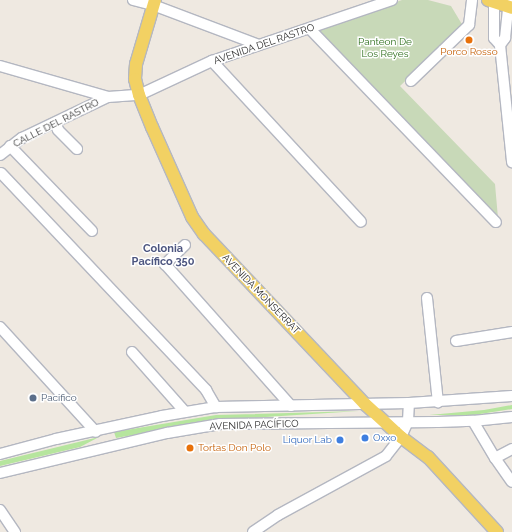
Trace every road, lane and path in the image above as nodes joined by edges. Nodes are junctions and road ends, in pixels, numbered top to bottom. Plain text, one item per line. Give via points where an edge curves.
1 (133, 0) edge
2 (392, 0) edge
3 (472, 0) edge
4 (491, 1) edge
5 (154, 3) edge
6 (510, 5) edge
7 (310, 28) junction
8 (260, 45) junction
9 (500, 45) junction
10 (212, 61) junction
11 (0, 66) edge
12 (411, 81) dead end
13 (139, 95) junction
14 (108, 97) junction
15 (56, 123) junction
16 (10, 146) junction
17 (76, 149) dead end
18 (0, 155) edge
19 (512, 162) edge
20 (0, 173) edge
21 (361, 222) dead end
22 (496, 222) dead end
23 (92, 231) dead end
24 (185, 245) dead end
25 (427, 298) dead end
26 (0, 327) edge
27 (512, 332) edge
28 (456, 341) dead end
29 (132, 352) dead end
30 (512, 396) edge
31 (438, 402) junction
32 (409, 403) junction
33 (365, 404) junction
34 (291, 406) junction
35 (216, 407) junction
36 (185, 412) junction
37 (512, 417) edge
38 (382, 421) junction
39 (473, 421) junction
40 (408, 422) junction
41 (100, 431) junction
42 (401, 437) junction
43 (107, 447) junction
44 (512, 448) edge
45 (1, 453) edge
46 (495, 458) junction
47 (0, 473) edge
48 (512, 482) edge
49 (0, 510) edge
50 (15, 532) edge
51 (253, 532) edge
52 (497, 532) edge

1 - 5 street
2 - 7 street, AVENIDA DEL RASTRO
3 - 12 street via 469,25
4 - 6 main road
4 - 9 street via 494,38
5 - 8 street
5 - 13 main road, AVENIDA MONSERRAT via 136,64
6 - 9 street via 506,38
7 - 8 street, AVENIDA DEL RASTRO
7 - 22 street
8 - 10 street, AVENIDA DEL RASTRO
9 - 19 street
10 - 13 street, AVENIDA DEL RASTRO
10 - 21 street
11 - 14 street
13 - 14 street, CALLE DEL RASTRO
13 - 33 main road, AVENIDA MONSERRAT via 192,217 204,234
14 - 15 street, CALLE DEL RASTRO
15 - 16 street, CALLE DEL RASTRO
15 - 17 street via 58,130
16 - 18 street, CALLE DEL RASTRO
16 - 23 street
20 - 35 street via 206,390
24 - 34 street via 165,264
25 - 31 street
26 - 41 street
27 - 28 street
29 - 36 street
30 - 31 street, AVENIDA PACÍFICO
31 - 32 street, AVENIDA PACÍFICO
32 - 33 street, AVENIDA PACÍFICO
32 - 40 street
33 - 34 street, AVENIDA PACÍFICO
33 - 38 main road, AVENIDA MONSERRAT
34 - 35 street, AVENIDA PACÍFICO
35 - 36 street, AVENIDA PACÍFICO
36 - 41 street, AVENIDA PACÍFICO
37 - 39 street, AVENIDA PACÍFICO
38 - 40 street, AVENIDA PACÍFICO
38 - 42 main road, AVENIDA MONSERRAT
38 - 43 street, AVENIDA PACÍFICO via 220,424
39 - 40 street, AVENIDA PACÍFICO
39 - 46 street
40 - 42 street
41 - 43 street
41 - 45 street, AVENIDA PACÍFICO
42 - 51 street via 386,456
42 - 52 main road, AVENIDA MONSERRAT via 428,457
43 - 47 street, AVENIDA PACÍFICO
44 - 46 street
46 - 48 street
49 - 50 street

